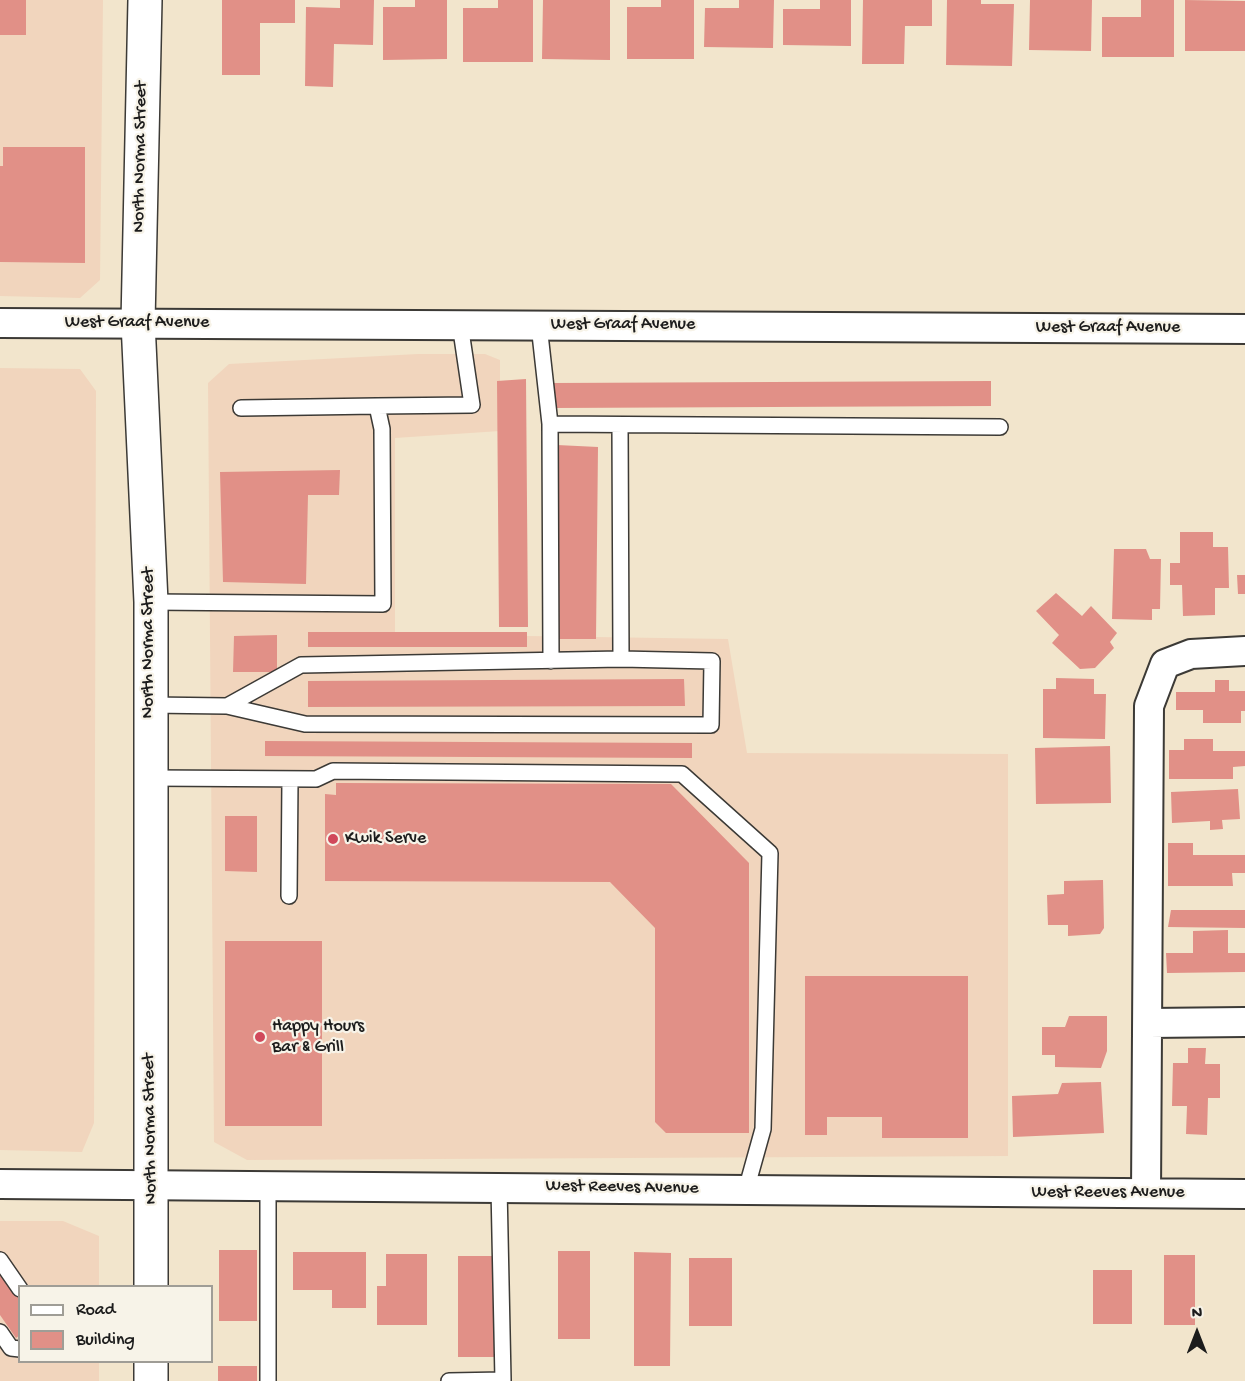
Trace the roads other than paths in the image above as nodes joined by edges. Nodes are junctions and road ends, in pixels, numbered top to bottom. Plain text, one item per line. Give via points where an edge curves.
1 (145, 0) edge
2 (138, 322) junction
3 (0, 323) edge
4 (460, 324) junction
5 (539, 325) junction
6 (1245, 328) edge
7 (377, 406) junction
8 (241, 408) dead end
9 (550, 424) junction
10 (620, 425) junction
11 (1000, 427) dead end
12 (151, 602) junction
13 (1245, 651) edge
14 (621, 659) junction
15 (551, 661) junction
16 (150, 705) junction
17 (227, 705) junction
18 (150, 778) junction
19 (290, 780) junction
20 (289, 896) dead end
21 (1245, 1022) edge
22 (1149, 1023) junction
23 (0, 1184) edge
24 (152, 1184) junction
25 (268, 1185) junction
26 (499, 1187) junction
27 (746, 1190) junction
28 (1146, 1193) junction
29 (1245, 1194) edge
30 (0, 1260) edge
31 (151, 1285) edge
32 (18, 1286) edge
33 (0, 1332) edge
34 (18, 1349) edge
35 (268, 1381) edge
36 (449, 1381) edge

1 - 2 street, North Norma Street
2 - 3 street, West Graaf Avenue
2 - 4 street, West Graaf Avenue
2 - 12 street, North Norma Street
4 - 5 street, West Graaf Avenue
4 - 7 lane via 472,405
5 - 6 street, West Graaf Avenue
5 - 9 lane
7 - 8 lane
7 - 12 lane via 382,429 383,604
9 - 10 lane
9 - 15 lane
10 - 11 lane
10 - 14 lane
12 - 16 street, North Norma Street
13 - 22 street via 1191,654 1165,664 1149,706
14 - 15 lane
14 - 17 lane via 712,661 711,725 305,724
15 - 17 lane via 301,665
16 - 17 lane
16 - 18 street, North Norma Street
18 - 19 lane
18 - 24 street, North Norma Street
19 - 20 lane
19 - 27 lane via 316,779 333,771 682,774 718,805 770,853 763,1129
21 - 22 street
22 - 28 street
23 - 24 street, West Reeves Avenue
24 - 25 street, West Reeves Avenue
24 - 31 street, North Norma Street
25 - 26 street, West Reeves Avenue
25 - 35 lane
26 - 27 street, West Reeves Avenue
26 - 36 lane via 503,1380
27 - 28 street, West Reeves Avenue
28 - 29 street, West Reeves Avenue
30 - 32 lane
33 - 34 lane via 11,1348

